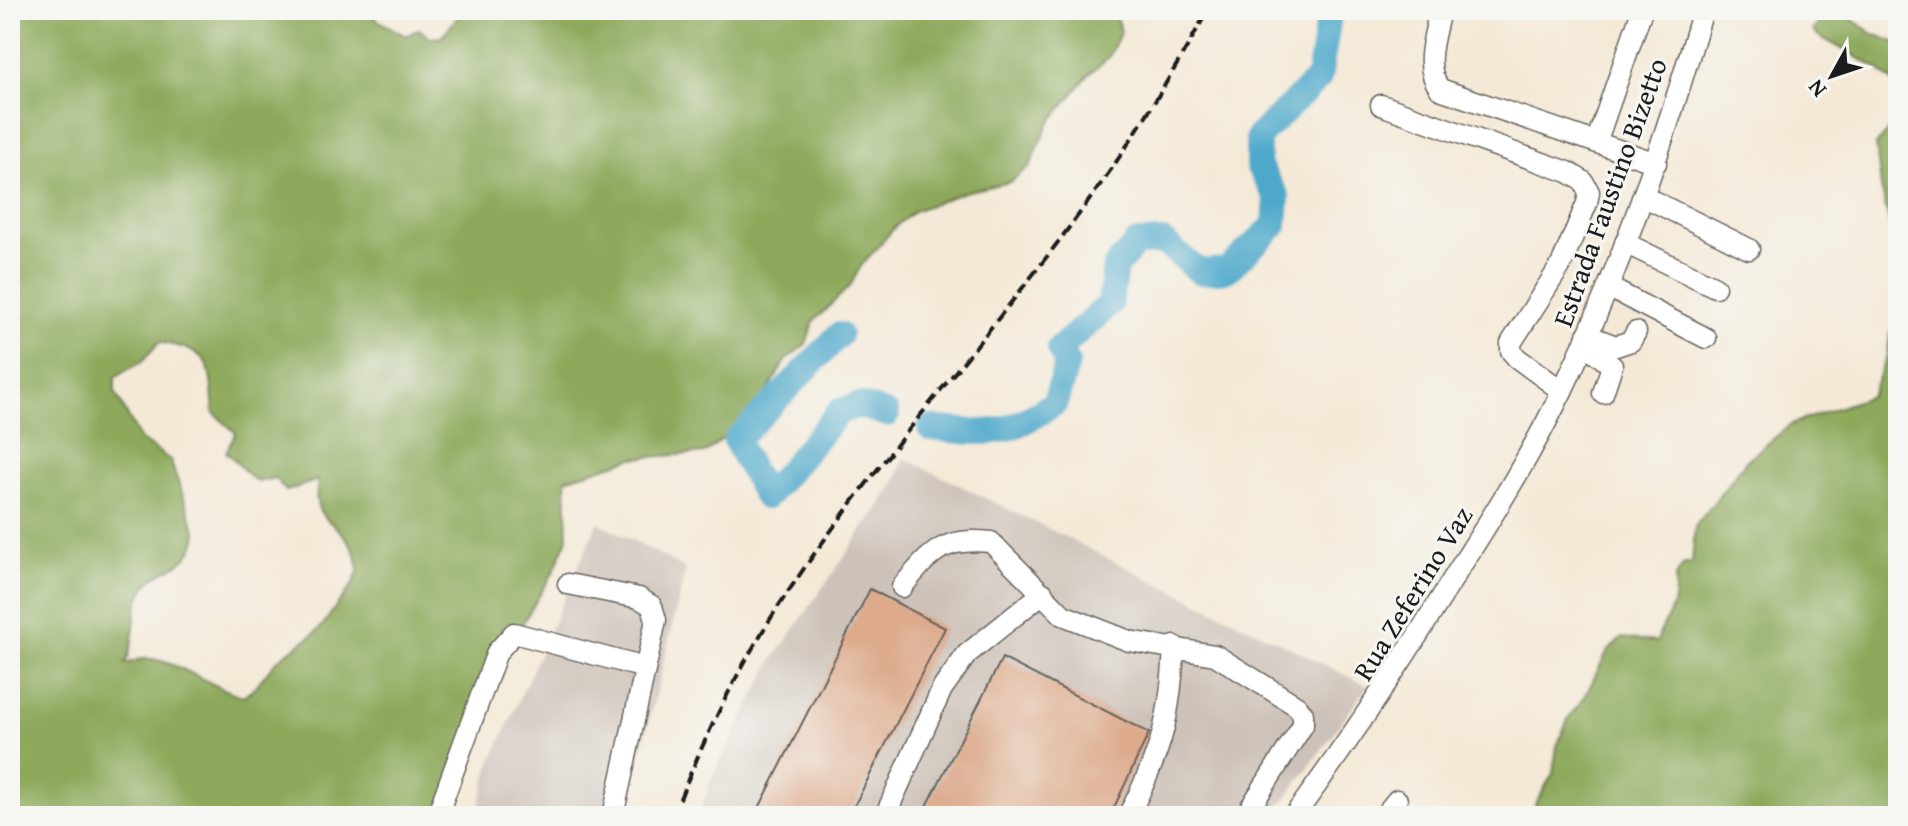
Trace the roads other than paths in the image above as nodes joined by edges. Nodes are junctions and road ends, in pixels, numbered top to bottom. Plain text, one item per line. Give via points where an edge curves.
1 (1440, 10) edge
2 (1642, 10) edge
3 (1703, 10) edge
4 (1381, 105) dead end
5 (1597, 140) junction
6 (1656, 163) junction
7 (1643, 196) junction
8 (1625, 243) junction
9 (1749, 249) dead end
10 (1608, 287) junction
11 (1715, 287) dead end
12 (1636, 332) dead end
13 (1706, 338) dead end
14 (1585, 339) junction
15 (1562, 391) junction
16 (1603, 393) dead end
17 (568, 584) dead end
18 (902, 587) dead end
19 (1043, 593) junction
20 (1174, 646) junction
21 (645, 668) junction
22 (1247, 813) edge
23 (437, 816) edge
24 (613, 816) edge
25 (885, 816) edge
26 (1128, 816) edge
27 (1228, 816) edge
28 (1294, 816) edge

1 - 5 street via 1429,65 1440,89
2 - 5 street
3 - 6 street, Estrada Faustino Bizetto
4 - 15 street via 1583,181 1587,203 1561,265 1511,343 1517,358
5 - 6 street
6 - 7 street, Estrada Faustino Bizetto
7 - 8 street, Estrada Faustino Bizetto
7 - 9 street
8 - 10 street, Estrada Faustino Bizetto
8 - 11 street
10 - 13 street
10 - 14 street, Estrada Faustino Bizetto
12 - 14 street via 1631,341 1616,346
14 - 15 street, Estrada Faustino Bizetto
14 - 16 street via 1612,366
15 - 28 street, Rua Zeferino Vaz via 1511,487 1379,699
17 - 21 street via 639,598 652,606 656,620
18 - 19 street via 927,557 959,539 991,542
19 - 20 street via 1063,615 1129,641
19 - 25 street via 959,665 942,689
20 - 22 street via 1215,655 1303,714 1303,725
20 - 26 street via 1165,734
21 - 23 street via 514,633 497,652
21 - 24 street
22 - 27 street

